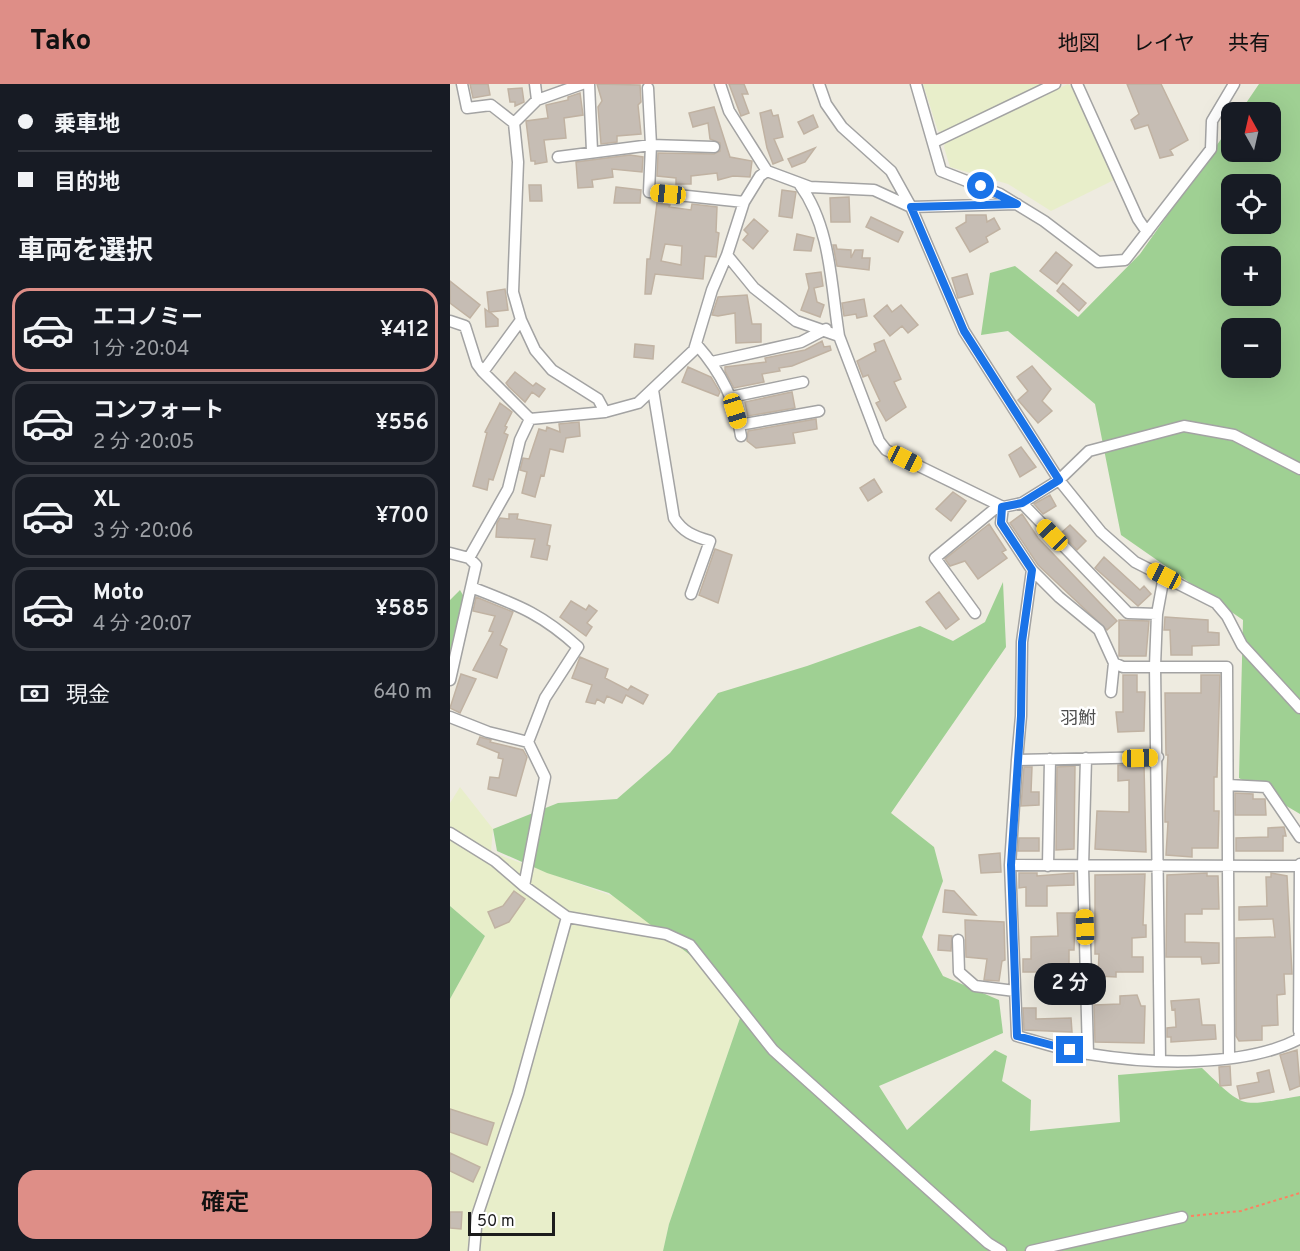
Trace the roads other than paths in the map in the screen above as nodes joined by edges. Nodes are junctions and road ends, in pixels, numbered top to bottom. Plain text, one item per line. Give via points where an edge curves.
1 (462, 84) edge
2 (535, 84) edge
3 (582, 84) edge
4 (589, 84) edge
5 (720, 84) edge
6 (819, 84) edge
7 (916, 84) edge
8 (1055, 84) edge
9 (1077, 84) edge
10 (1234, 84) edge
11 (648, 88) dead end
12 (537, 100) junction
13 (514, 123) junction
14 (934, 142) junction
15 (651, 145) junction
16 (714, 147) dead end
17 (592, 151) junction
18 (558, 157) dead end
19 (767, 171) junction
20 (800, 185) junction
21 (744, 202) junction
22 (1017, 204) junction
23 (911, 207) junction
24 (1147, 232) junction
25 (727, 255) junction
26 (521, 320) junction
27 (450, 321) edge
28 (826, 329) junction
29 (840, 336) junction
30 (697, 345) junction
31 (712, 362) junction
32 (483, 372) junction
33 (803, 382) dead end
34 (653, 390) junction
35 (731, 397) junction
36 (819, 411) dead end
37 (605, 412) junction
38 (530, 419) junction
39 (1300, 469) edge
40 (1059, 480) junction
41 (1022, 503) junction
42 (1000, 507) junction
43 (450, 553) edge
44 (469, 558) junction
45 (1032, 570) junction
46 (1164, 576) junction
47 (471, 587) junction
48 (691, 594) dead end
49 (975, 613) dead end
50 (1157, 614) junction
51 (1114, 663) junction
52 (1155, 666) junction
53 (450, 680) edge
54 (1111, 692) dead end
55 (1300, 708) edge
56 (450, 717) edge
57 (528, 742) junction
58 (1158, 757) junction
59 (1086, 758) junction
60 (1050, 759) junction
61 (1017, 760) junction
62 (1228, 785) junction
63 (450, 833) edge
64 (1300, 837) edge
65 (1011, 865) junction
66 (1300, 865) edge
67 (1048, 866) junction
68 (1083, 867) junction
69 (1156, 867) junction
70 (1227, 867) junction
71 (524, 886) junction
72 (567, 917) junction
73 (958, 940) dead end
74 (1086, 987) junction
75 (1051, 988) dead end
76 (1015, 991) junction
77 (1300, 1031) edge
78 (1088, 1054) junction
79 (1228, 1058) junction
80 (1160, 1060) junction
81 (1182, 1217) road end
82 (474, 1251) edge
83 (1001, 1251) edge
84 (1031, 1251) edge

1 - 13 street via 467,108 491,105
2 - 12 street
3 - 12 street
4 - 17 street
5 - 19 street via 729,111
6 - 23 street via 826,105 842,127 891,171
7 - 14 street
8 - 14 street
9 - 24 street
10 - 24 street via 1212,121 1211,149
11 - 15 street
12 - 13 street
13 - 26 street via 518,162 513,292
14 - 22 street via 941,171
15 - 16 street
15 - 17 street
15 - 21 street via 649,192
17 - 18 street
19 - 20 street
19 - 21 street
20 - 23 street via 874,190
20 - 29 street via 821,223
21 - 25 street
22 - 23 street
22 - 24 street via 1098,262 1125,260
23 - 40 street via 964,331
25 - 28 street via 754,288 796,321
25 - 30 street via 712,290
26 - 32 street
26 - 37 street via 536,350 552,370 598,399
27 - 32 street via 465,326
28 - 29 street
28 - 31 street via 801,342
29 - 42 street via 879,441 886,450
30 - 31 street
30 - 34 street
31 - 35 street
32 - 38 street
33 - 35 street
34 - 37 street via 638,403
34 - 48 street via 674,518 691,536 710,541
35 - 36 street via 740,431
37 - 38 street
38 - 44 street via 520,440 508,489
39 - 40 street via 1234,435 1184,426 1089,451
40 - 41 street
40 - 46 street via 1101,532 1136,561
41 - 42 street
41 - 50 street via 1128,613
42 - 45 street via 1001,523
42 - 49 street via 935,558
43 - 44 street
44 - 47 street via 476,565
45 - 51 street via 1099,630
45 - 61 street via 1022,642
46 - 50 street
46 - 55 street via 1216,603 1242,645
47 - 53 street
47 - 57 street via 531,611 553,624 578,647 545,698
50 - 52 street
51 - 52 street via 1122,667
51 - 54 street
52 - 58 street
52 - 62 street via 1227,667
56 - 57 street
57 - 71 street via 545,777
58 - 59 street
58 - 69 street
59 - 60 street
59 - 68 street
60 - 61 street
60 - 67 street
61 - 65 street
62 - 64 street via 1266,787
62 - 70 street
63 - 71 street via 495,861
65 - 67 street
65 - 76 street
66 - 70 street
66 - 77 street
67 - 68 street
68 - 69 street
68 - 74 street
69 - 70 street
69 - 80 street
70 - 79 street
71 - 72 street
72 - 82 street via 518,1094 477,1216
72 - 83 street via 666,934 690,945 773,1050 988,1244
73 - 76 street via 959,972 975,986
74 - 75 street
74 - 78 street
76 - 78 street via 1017,1036
77 - 79 street via 1299,1039 1276,1051
78 - 80 street
79 - 80 street
81 - 84 street

